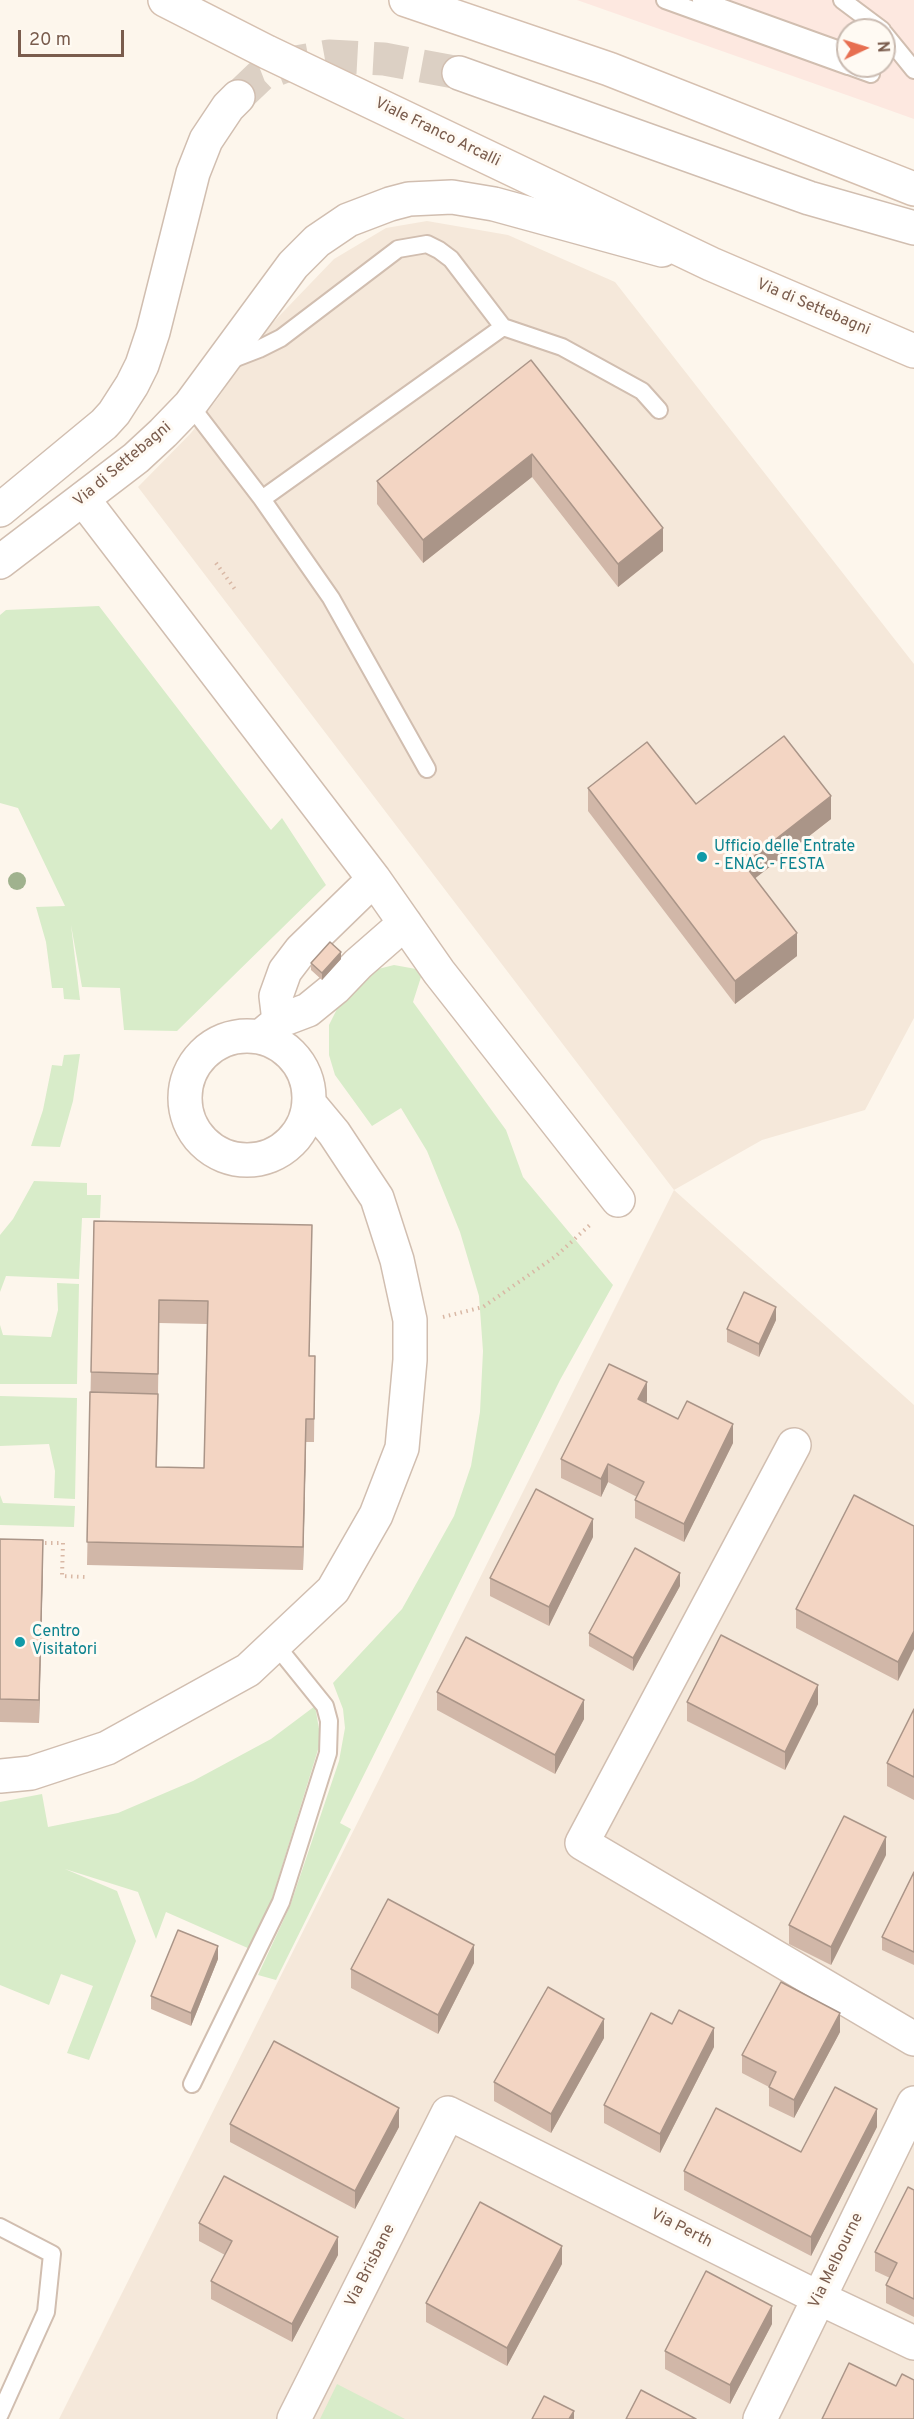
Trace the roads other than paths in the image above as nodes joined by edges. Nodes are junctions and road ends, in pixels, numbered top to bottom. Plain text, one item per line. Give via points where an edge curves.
1 (165, 0) edge
2 (406, 0) edge
3 (665, 0) edge
4 (701, 0) edge
5 (842, 0) edge
6 (866, 18) edge
7 (896, 47) edge
8 (836, 48) edge
9 (836, 61) edge
10 (914, 69) edge
11 (459, 74) tunnel mouth
12 (238, 97) tunnel mouth
13 (914, 189) edge
14 (914, 228) edge
15 (711, 264) junction
16 (503, 327) junction
17 (914, 351) edge
18 (222, 363) junction
19 (190, 405) junction
20 (659, 410) dead end
21 (83, 499) junction
22 (262, 499) junction
23 (0, 510) edge
24 (0, 562) edge
25 (427, 769) dead end
26 (374, 879) junction
27 (405, 923) junction
28 (270, 1029) junction
29 (309, 1102) junction
30 (618, 1200) road end
31 (794, 1445) dead end
32 (275, 1644) junction
33 (0, 1776) edge
34 (914, 2039) edge
35 (192, 2084) dead end
36 (914, 2103) edge
37 (448, 2113) joint
38 (0, 2227) edge
39 (819, 2298) junction
40 (914, 2343) edge
41 (0, 2414) edge
42 (294, 2419) edge
43 (760, 2419) edge

1 - 15 street, Viale Franco Arcalli
2 - 13 street via 619,73
3 - 9 lane
4 - 8 lane
5 - 6 lane
7 - 10 lane
11 - 14 street via 809,198
12 - 23 street via 206,140 193,173 153,333 132,385 98,429
15 - 17 street, Via di Settebagni
15 - 18 street, Via di Settebagni via 475,199 432,196 390,204 331,230 299,258
16 - 18 lane via 451,260 426,244 398,249 281,338
16 - 20 lane via 562,347 642,391
16 - 22 lane
18 - 19 street, Via di Settebagni
19 - 21 street, Via di Settebagni via 136,458
19 - 22 lane
21 - 24 street, Via di Settebagni
21 - 26 street
22 - 25 lane via 332,598
26 - 27 street
26 - 28 street via 301,950 285,971
27 - 28 street via 308,1010
27 - 30 street
28 - 29 street via 277,1043 302,1068
28 - 29 street via 225,1039 197,1060 185,1093 192,1127 217,1152 251,1160 284,1148 297,1135
29 - 32 street via 377,1198 397,1260 410,1320 410,1360 402,1448 376,1515 333,1590
31 - 34 street via 582,1843
32 - 33 street via 248,1670 107,1748 31,1773
32 - 35 lane via 325,1706 329,1721 328,1753 281,1902
36 - 39 street, Via Melbourne
37 - 39 street, Via Perth
37 - 42 street, Via Brisbane
38 - 41 lane via 52,2254 46,2312
39 - 40 street, Via Perth
39 - 43 street, Via Melbourne

